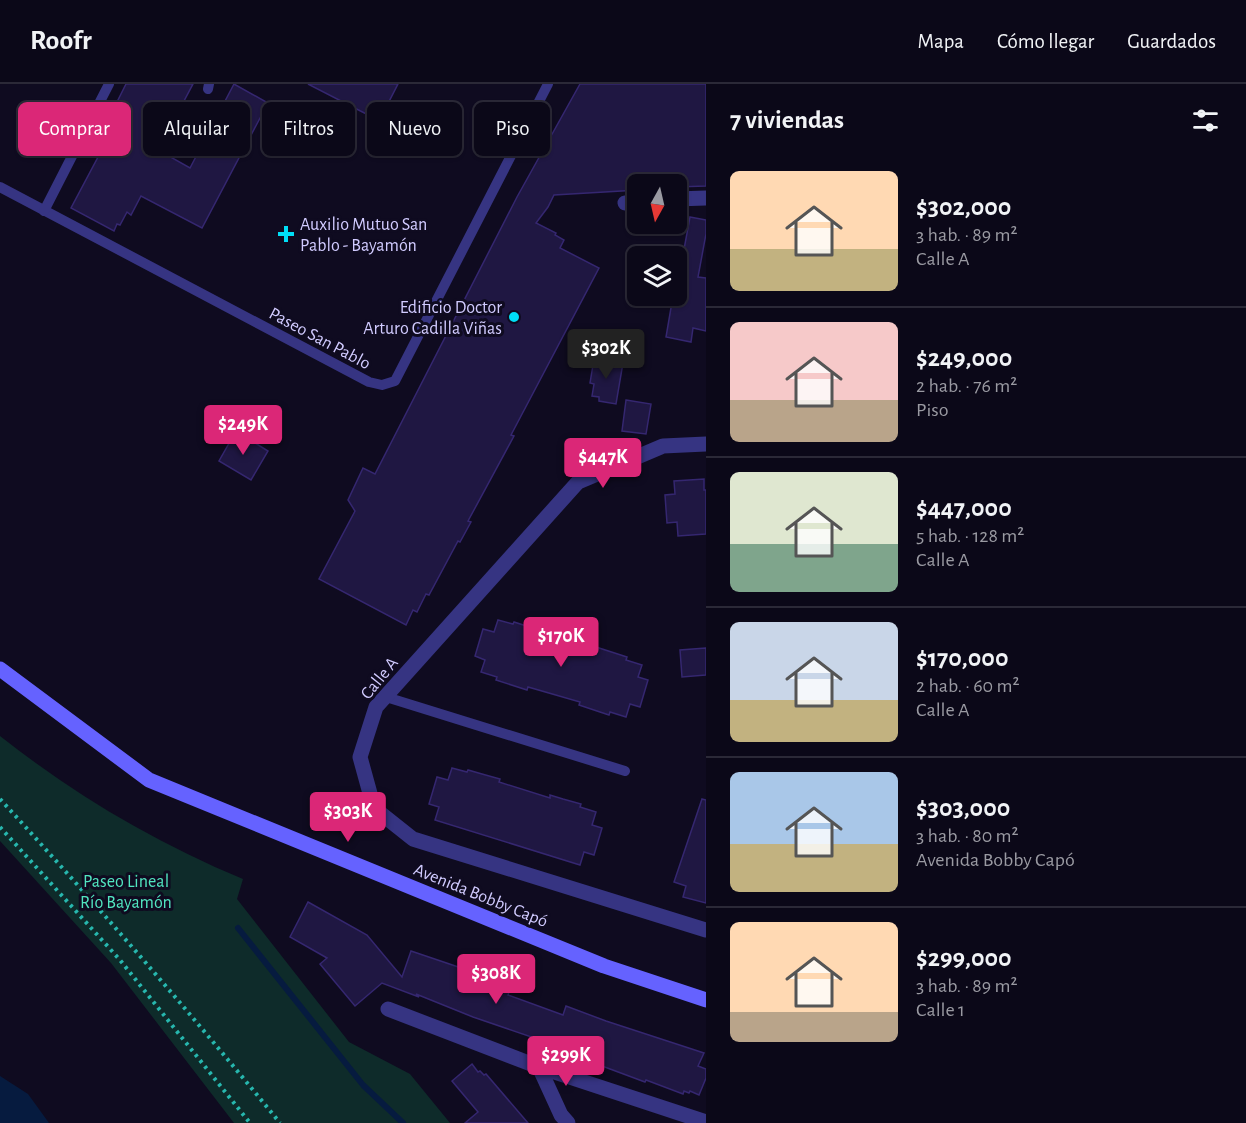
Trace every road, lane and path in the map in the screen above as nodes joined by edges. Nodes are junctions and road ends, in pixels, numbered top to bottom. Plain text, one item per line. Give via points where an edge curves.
1 (109, 84) edge
2 (548, 84) edge
3 (0, 187) edge
4 (706, 198) edge
5 (687, 199) edge
6 (44, 211) junction
7 (706, 444) edge
8 (0, 669) edge
9 (386, 697) junction
10 (625, 771) dead end
11 (0, 799) edge
12 (0, 827) edge
13 (706, 930) edge
14 (706, 1000) edge
15 (388, 1009) dead end
16 (539, 1067) junction
17 (706, 1122) edge
18 (250, 1123) edge
19 (280, 1123) edge
20 (568, 1123) edge

1 - 6 lane
2 - 6 lane, Paseo San Pablo via 395,381 382,385 369,382
3 - 6 lane, Paseo San Pablo
4 - 5 street
7 - 9 street, Calle A via 663,446 578,482
8 - 14 street, Avenida Bobby Capó via 149,780 604,966
9 - 10 lane
9 - 13 street, Calle A via 376,707 360,757 374,808 413,839
11 - 19 path via 190,1013
12 - 18 path via 120,960
15 - 16 street
16 - 17 street
16 - 20 street

